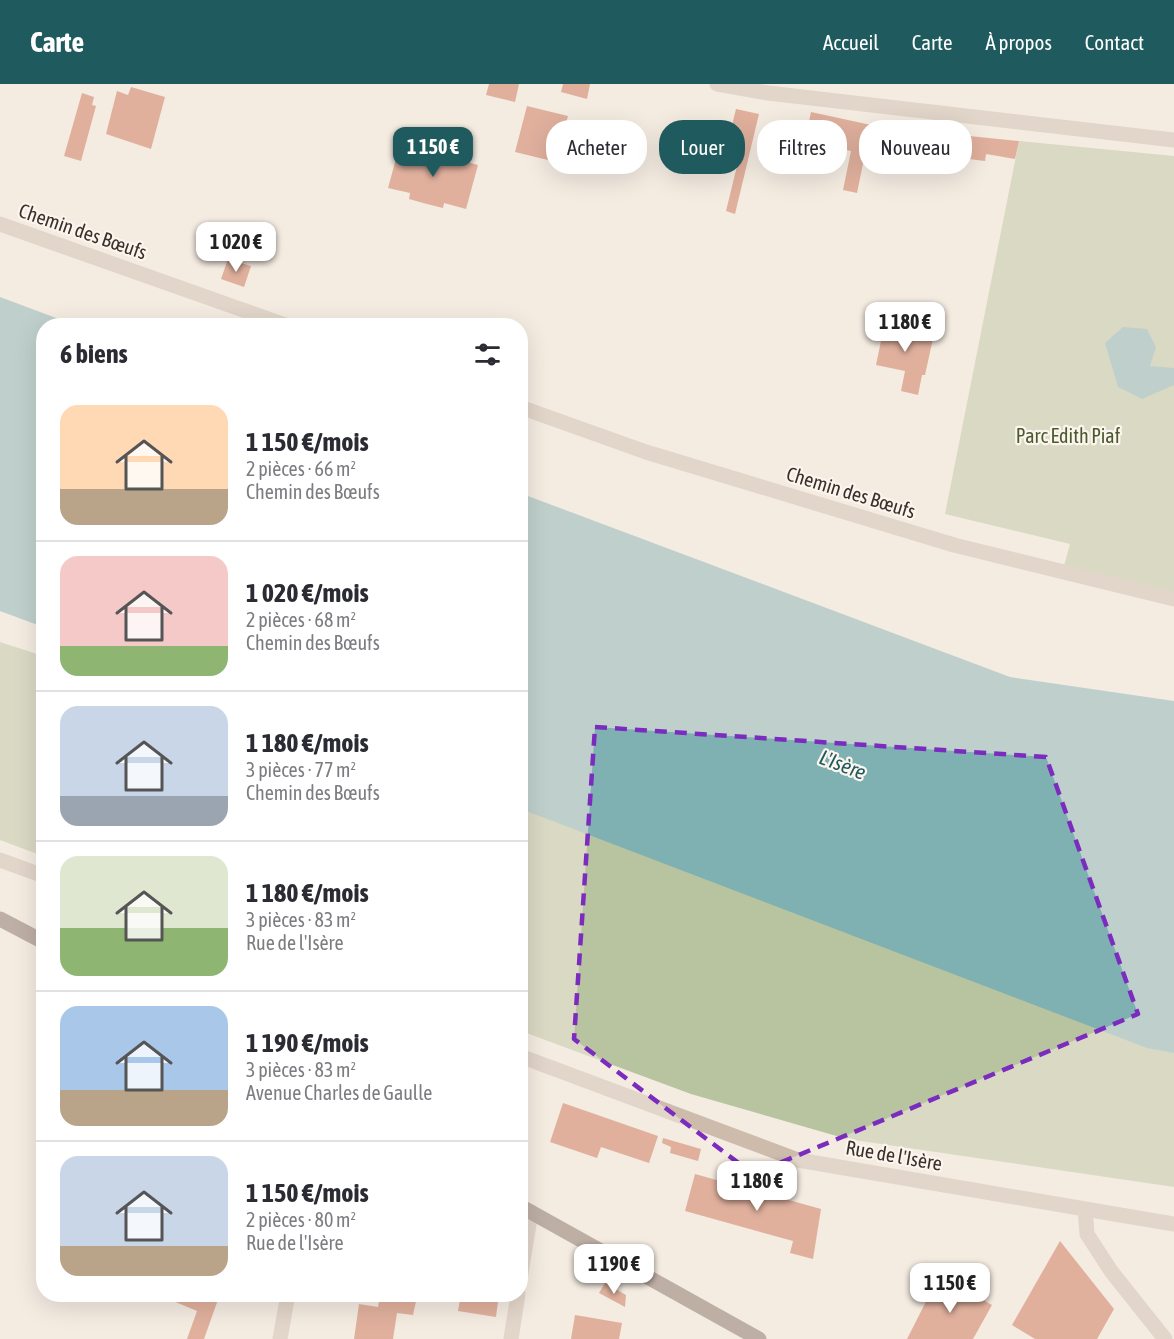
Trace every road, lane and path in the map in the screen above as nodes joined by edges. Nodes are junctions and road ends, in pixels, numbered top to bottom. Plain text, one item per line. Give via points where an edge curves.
1 (717, 84) edge
2 (1174, 140) edge
3 (0, 224) edge
4 (265, 318) edge
5 (528, 410) edge
6 (1174, 598) edge
7 (0, 860) edge
8 (36, 873) edge
9 (0, 919) edge
10 (36, 938) edge
11 (528, 1059) edge
12 (1085, 1209) junction
13 (528, 1210) edge
14 (1174, 1224) edge
15 (287, 1302) edge
16 (517, 1302) edge
17 (280, 1339) edge
18 (511, 1339) edge
19 (759, 1339) edge
20 (1165, 1339) edge

1 - 2 street
3 - 4 street, Chemin des Bœufs
5 - 6 street, Chemin des Bœufs via 646,452 954,545
7 - 8 street
9 - 10 main road
11 - 12 street, Rue de l'Isère via 798,1160
12 - 14 street, Rue de l'Isère
12 - 20 street via 1087,1234
13 - 19 main road
15 - 17 street
16 - 18 street

